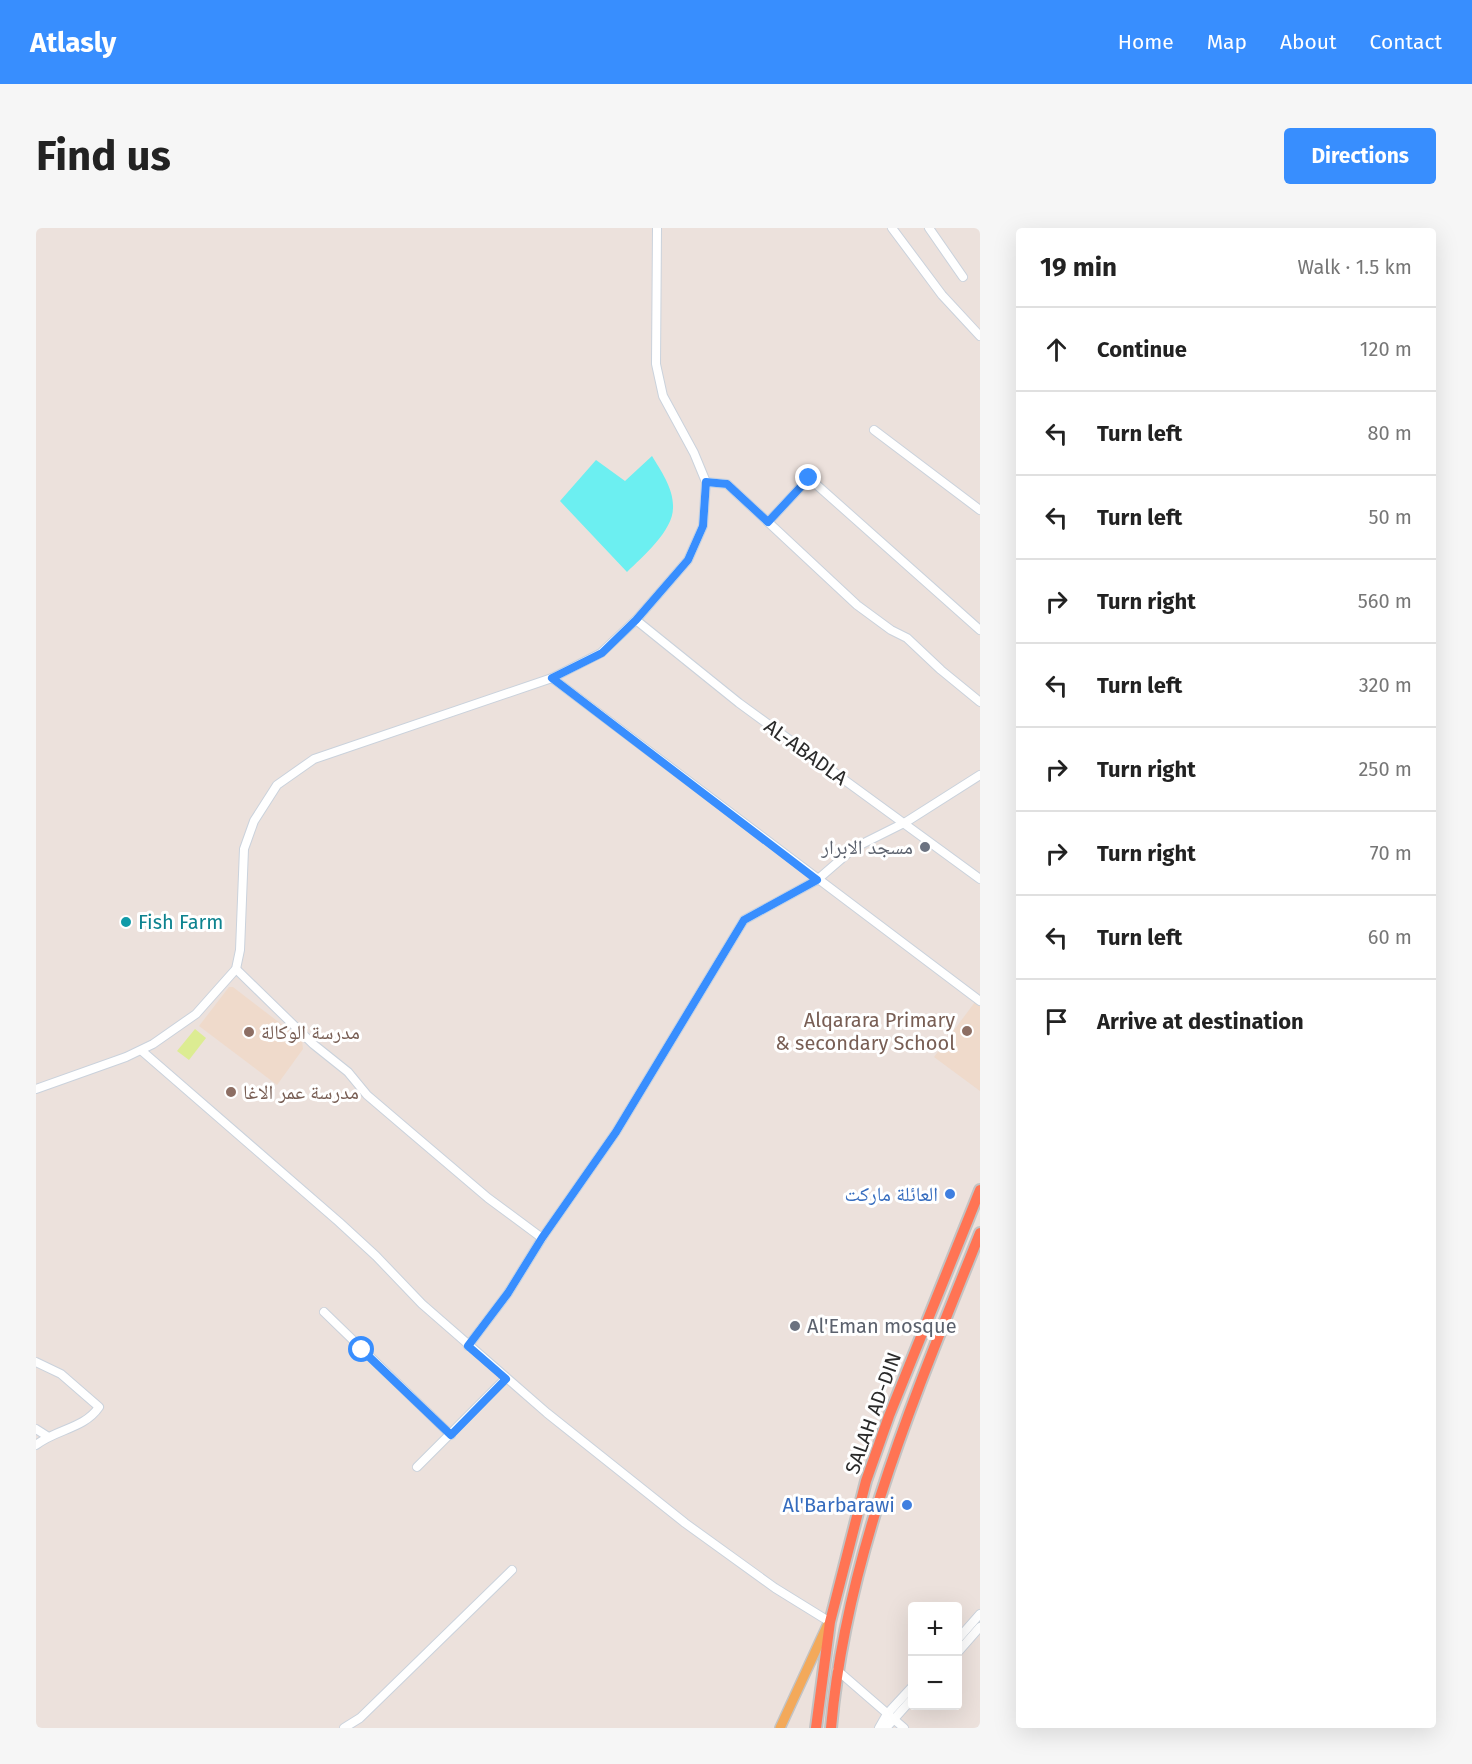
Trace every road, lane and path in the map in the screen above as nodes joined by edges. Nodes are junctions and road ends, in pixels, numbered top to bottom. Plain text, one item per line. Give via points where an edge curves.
1 (657, 228) edge
2 (892, 228) edge
3 (929, 228) edge
4 (963, 278) dead end
5 (980, 336) edge
6 (874, 430) dead end
7 (706, 482) junction
8 (980, 510) edge
9 (768, 522) junction
10 (636, 620) junction
11 (980, 630) edge
12 (552, 678) junction
13 (980, 702) edge
14 (980, 775) edge
15 (906, 822) junction
16 (980, 879) edge
17 (817, 880) junction
18 (236, 969) junction
19 (980, 1001) edge
20 (142, 1051) junction
21 (36, 1089) edge
22 (980, 1190) edge
23 (980, 1233) edge
24 (542, 1238) junction
25 (324, 1312) dead end
26 (468, 1346) junction
27 (36, 1362) edge
28 (506, 1379) junction
29 (889, 1416) junction
30 (907, 1422) junction
31 (36, 1429) edge
32 (451, 1435) junction
33 (47, 1436) junction
34 (36, 1445) edge
35 (417, 1467) dead end
36 (512, 1570) dead end
37 (980, 1614) edge
38 (830, 1622) junction
39 (980, 1627) edge
40 (962, 1634) edge
41 (962, 1647) edge
42 (837, 1669) junction
43 (908, 1692) edge
44 (908, 1702) edge
45 (890, 1717) junction
46 (344, 1728) edge
47 (780, 1728) edge
48 (816, 1728) edge
49 (831, 1728) edge
50 (879, 1728) edge
51 (886, 1728) edge
52 (904, 1728) edge

1 - 7 street via 656,364 663,396
2 - 5 street via 942,295
3 - 4 street
6 - 8 street
7 - 9 street via 727,484
7 - 10 street via 703,526 688,560
9 - 11 street via 809,478
9 - 13 street via 857,605 908,638
10 - 12 street via 602,653
10 - 15 street, AL-ABADLA via 739,703
12 - 17 street
12 - 18 street via 314,759 277,785 254,821 244,849
14 - 15 street
15 - 16 street, AL-ABADLA
15 - 17 street via 854,848
17 - 19 street
17 - 24 street via 744,920 616,1132
18 - 20 street via 212,999 181,1027
18 - 24 street via 391,1116
20 - 21 street
20 - 26 street via 376,1256
22 - 29 highway, SALAH AD-DIN
23 - 30 highway, SALAH AD-DIN
24 - 26 street via 508,1293
25 - 32 street
26 - 28 street
27 - 33 street via 62,1374 99,1407 92,1418
28 - 32 street
28 - 38 street via 685,1523
29 - 30 highway via 896,1426
29 - 38 highway, SALAH AD-DIN via 866,1481
30 - 42 highway, SALAH AD-DIN via 864,1554
31 - 33 street
32 - 35 street
33 - 34 street
36 - 46 street via 360,1718
37 - 40 street
38 - 47 main road
38 - 48 highway, SALAH AD-DIN
39 - 41 street
42 - 45 street
42 - 49 highway, SALAH AD-DIN
43 - 45 street
44 - 45 street
45 - 50 street
45 - 51 street
45 - 52 street

